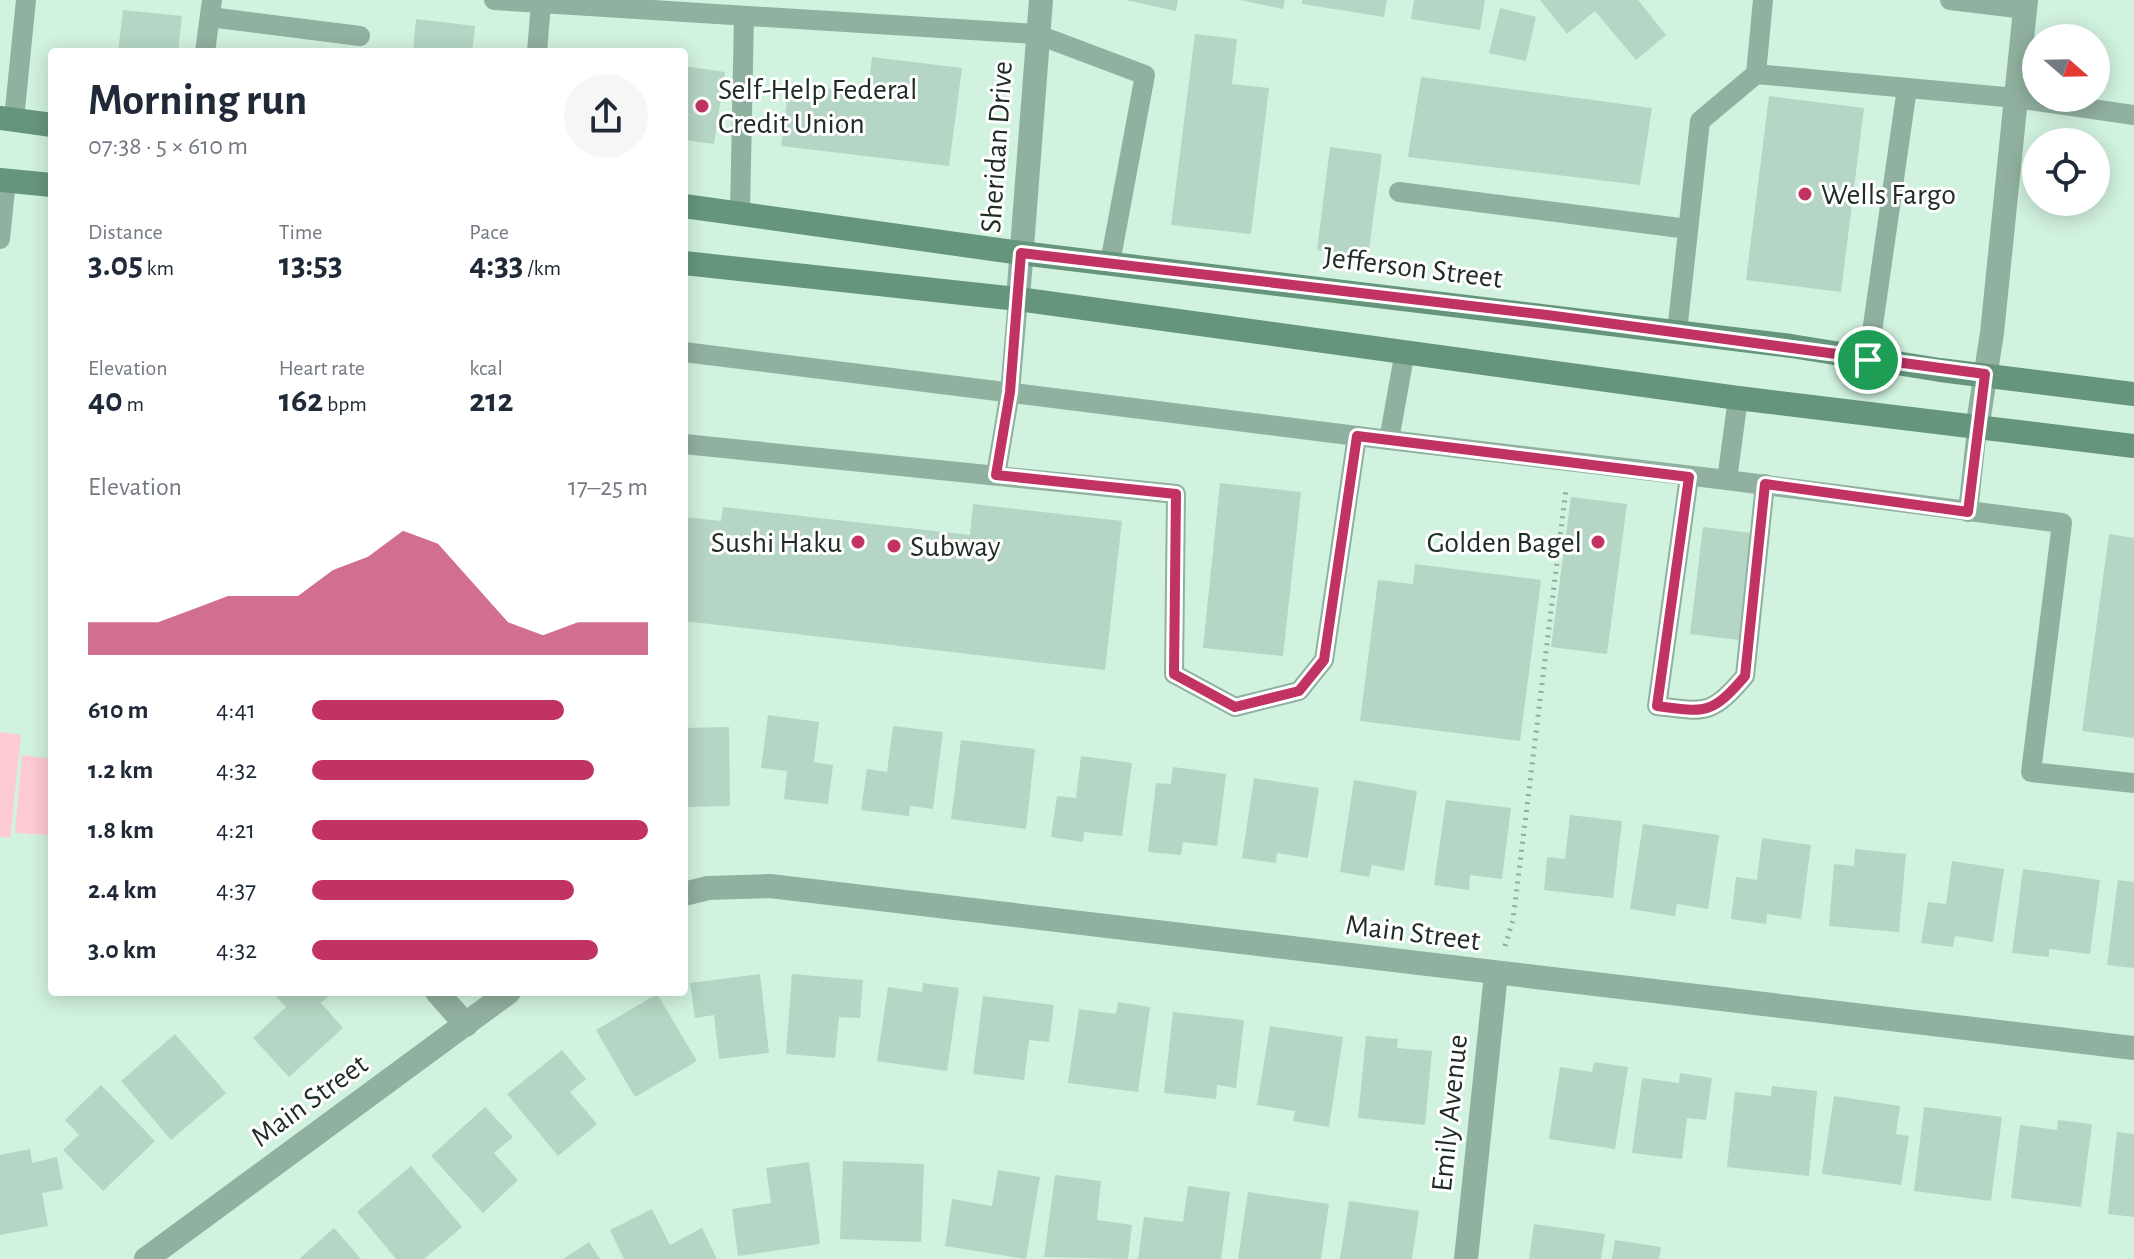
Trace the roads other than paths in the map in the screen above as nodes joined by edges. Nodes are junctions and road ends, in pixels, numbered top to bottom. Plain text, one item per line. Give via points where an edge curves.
1 (26, 0) edge
2 (494, 0) edge
3 (1041, 0) edge
4 (1763, 0) edge
5 (1950, 0) edge
6 (541, 3) junction
7 (2026, 4) edge
8 (211, 8) edge
9 (744, 16) junction
10 (1036, 34) junction
11 (360, 36) dead end
12 (206, 48) edge
13 (537, 48) edge
14 (1756, 74) junction
15 (1907, 88) junction
16 (2016, 98) junction
17 (2134, 115) edge
18 (7, 118) edge
19 (48, 124) edge
20 (3, 180) edge
21 (48, 185) edge
22 (1399, 192) dead end
23 (688, 206) edge
24 (740, 212) junction
25 (1688, 229) junction
26 (0, 239) edge
27 (1021, 253) junction
28 (688, 263) edge
29 (1110, 263) junction
30 (1018, 299) junction
31 (1677, 332) junction
32 (1405, 351) junction
33 (688, 352) edge
34 (1868, 360) junction
35 (1985, 374) junction
36 (1010, 392) junction
37 (2134, 394) edge
38 (1738, 398) junction
39 (1977, 429) junction
40 (1357, 436) junction
41 (1389, 440) junction
42 (688, 444) edge
43 (2134, 446) edge
44 (996, 475) junction
45 (1689, 477) junction
46 (1727, 480) junction
47 (1765, 484) junction
48 (1968, 512) junction
49 (2134, 783) edge
50 (688, 893) edge
51 (1496, 974) junction
52 (441, 996) edge
53 (504, 996) edge
54 (466, 1025) junction
55 (2134, 1048) edge
56 (146, 1259) edge
57 (1466, 1259) edge

1 - 18 lane
2 - 6 lane
3 - 10 street, Sheridan Drive
4 - 14 lane
5 - 7 lane
6 - 9 lane
6 - 13 lane
7 - 16 street
8 - 11 lane
8 - 12 lane
9 - 10 lane
9 - 24 lane
10 - 27 street, Sheridan Drive
10 - 29 lane via 1145,75
14 - 15 lane
14 - 25 lane via 1700,121
15 - 16 lane
15 - 34 lane
16 - 17 lane
16 - 35 street
18 - 19 main road
20 - 21 main road
20 - 26 lane
22 - 25 lane
23 - 24 main road, Jefferson Street
24 - 27 main road, Jefferson Street
25 - 31 lane
27 - 29 main road, Jefferson Street
27 - 30 street, Sheridan Drive
28 - 30 main road
29 - 31 main road, Jefferson Street
30 - 32 main road
30 - 36 lane
31 - 34 main road, Jefferson Street
32 - 38 main road
32 - 41 lane
33 - 36 lane
34 - 35 main road, Jefferson Street
35 - 37 main road, Jefferson Street
35 - 39 street
36 - 40 lane
36 - 44 lane
38 - 39 main road
38 - 46 lane
39 - 43 main road
39 - 48 lane
40 - 41 lane
40 - 44 lane via 1324,660 1299,691 1235,707 1174,674 1176,494
41 - 45 lane
42 - 44 lane
45 - 46 lane
45 - 47 lane via 1657,706 1704,712 1745,676
46 - 47 lane
47 - 48 lane
48 - 49 lane via 2062,523 2031,772
50 - 51 street, Main Street via 770,886
51 - 55 street, Main Street
51 - 57 street, Emily Avenue
52 - 54 street
53 - 54 street, Main Street
54 - 56 street, Main Street

